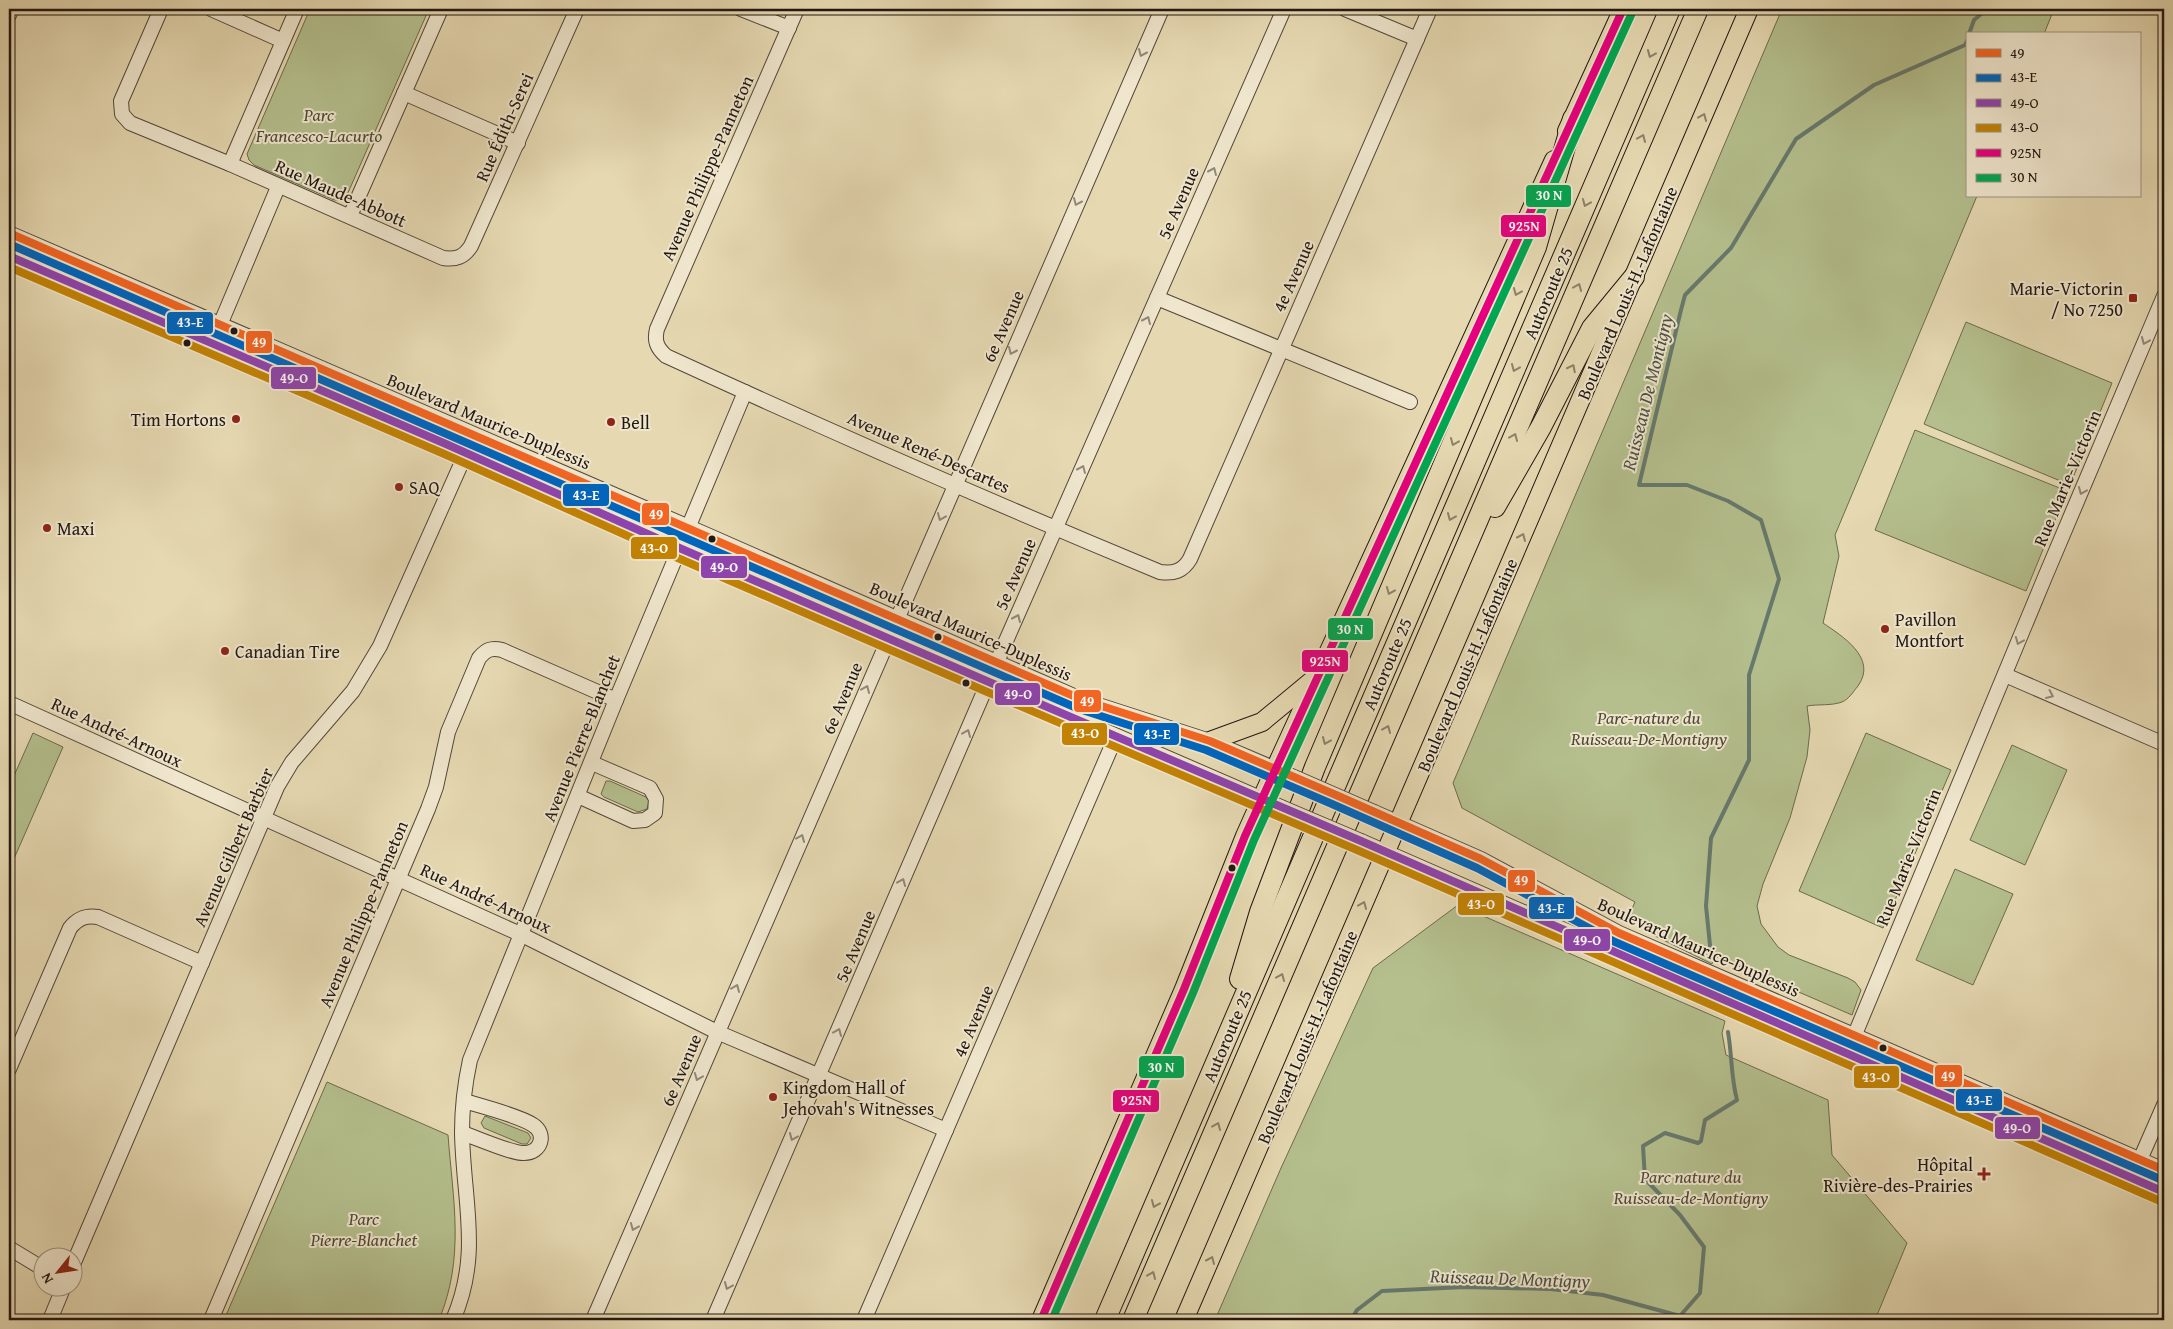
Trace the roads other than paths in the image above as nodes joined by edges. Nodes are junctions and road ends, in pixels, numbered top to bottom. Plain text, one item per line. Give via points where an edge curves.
1 (12, 9) edge
2 (161, 9) edge
3 (211, 9) edge
4 (297, 9) edge
5 (441, 9) edge
6 (577, 9) edge
7 (741, 9) edge
8 (797, 9) edge
9 (1162, 9) edge
10 (1284, 9) edge
11 (1346, 9) edge
12 (1430, 9) edge
13 (1623, 9) edge
14 (1670, 9) edge
15 (1698, 9) edge
16 (1749, 9) edge
17 (9, 15) edge
18 (789, 28) junction
19 (1417, 39) junction
20 (283, 41) junction
21 (404, 93) junction
22 (1573, 120) junction
23 (518, 143) junction
24 (230, 164) junction
25 (278, 187) junction
26 (350, 216) junction
27 (9, 233) edge
28 (9, 256) edge
29 (460, 257) joint
30 (1634, 277) junction
31 (2164, 296) edge
32 (1157, 298) junction
33 (219, 324) junction
34 (212, 344) junction
35 (656, 344) joint
36 (1282, 348) junction
37 (745, 392) junction
38 (1410, 402) dead end
39 (474, 435) junction
40 (465, 453) junction
41 (955, 484) junction
42 (687, 528) junction
43 (1056, 529) junction
44 (679, 547) junction
45 (1190, 559) joint
46 (1446, 594) junction
47 (897, 619) junction
48 (888, 638) junction
49 (997, 662) junction
50 (2005, 675) junction
51 (1316, 678) junction
52 (989, 682) junction
53 (616, 700) junction
54 (9, 703) edge
55 (1116, 736) junction
56 (1210, 741) junction
57 (2164, 744) edge
58 (592, 763) junction
59 (1275, 769) junction
60 (578, 796) junction
61 (1262, 799) junction
62 (264, 819) junction
63 (1399, 823) junction
64 (1386, 853) junction
65 (398, 879) junction
66 (520, 934) junction
67 (202, 963) junction
68 (717, 1032) junction
69 (1855, 1036) junction
70 (1847, 1054) junction
71 (1217, 1060) junction
72 (9, 1069) edge
73 (819, 1076) junction
74 (464, 1101) junction
75 (2164, 1105) edge
76 (946, 1130) junction
77 (462, 1132) junction
78 (2140, 1160) junction
79 (2164, 1170) edge
80 (2132, 1178) junction
81 (2164, 1192) edge
82 (81, 1246) edge
83 (9, 1248) edge
84 (32, 1262) edge
85 (60, 1296) edge
86 (50, 1320) edge
87 (211, 1320) edge
88 (453, 1320) edge
89 (593, 1320) edge
90 (714, 1320) edge
91 (864, 1320) edge
92 (1040, 1320) edge
93 (1105, 1320) edge
94 (1133, 1320) edge
95 (1184, 1320) edge

1 - 17 street
2 - 24 street, Rue Maude-Abbott via 121,101 122,114 130,123
3 - 20 street
4 - 20 street
5 - 21 street
6 - 23 street, Rue Édith-Serei
7 - 18 street
8 - 18 street, Avenue Philippe-Panneton
9 -> 41 street, 6e Avenue
32 -> 10 street, 5e Avenue
11 - 19 street
12 - 19 street, 4e Avenue
13 - 22 main road
14 -> 71 highway, Autoroute 25
46 -> 15 highway, Autoroute 25
30 -> 16 main road, Boulevard Louis-H.-Lafontaine
18 - 35 street, Avenue Philippe-Panneton via 657,329
19 - 36 street, 4e Avenue
20 - 24 street
21 - 23 street
21 - 26 street
22 - 51 main road
22 -> 71 highway via 1536,247 1286,841 1260,912
23 - 29 street, Rue Édith-Serei via 472,246
24 - 25 street, Rue Maude-Abbott
25 - 26 street, Rue Maude-Abbott
25 - 33 street
26 - 29 street, Rue Maude-Abbott via 443,258 452,260
27 - 33 street, Boulevard Maurice-Duplessis
28 - 34 street
46 -> 30 highway via 1541,427 1592,328
63 -> 30 main road, Boulevard Louis-H.-Lafontaine
31 -> 50 street, Rue Marie-Victorin
32 - 36 street
43 -> 32 street, 5e Avenue
33 - 34 street
33 - 39 street, Boulevard Maurice-Duplessis
34 - 40 street
35 - 37 street, Avenue René-Descartes via 666,356
36 - 38 street
36 - 45 street, 4e Avenue
37 - 41 street, Avenue René-Descartes
37 - 42 street, Avenue Pierre-Blanchet
39 - 40 street, Avenue Gilbert Barbier
39 - 42 street, Boulevard Maurice-Duplessis
40 - 44 street
40 - 62 street, Avenue Gilbert Barbier via 380,646 353,691 292,762
41 - 43 street, Avenue René-Descartes
41 -> 47 street, 6e Avenue
42 - 44 street, Avenue Pierre-Blanchet
42 - 47 street, Boulevard Maurice-Duplessis
43 - 45 street, Avenue René-Descartes via 1160,572 1170,574 1178,571
49 -> 43 street, 5e Avenue
44 - 48 street
44 - 53 street, Avenue Pierre-Blanchet
94 -> 46 highway, Autoroute 25
47 - 48 street, 6e Avenue
47 - 49 street, Boulevard Maurice-Duplessis
48 - 52 street
68 -> 48 street, 6e Avenue
49 - 52 street, 5e Avenue
49 - 56 street, Boulevard Maurice-Duplessis via 1083,700
50 -> 57 street
50 - 69 street, Rue Marie-Victorin
51 - 56 main road via 1262,722
51 - 59 main road
52 - 55 street
73 -> 52 street, 5e Avenue
53 - 58 street, Avenue Pierre-Blanchet
53 - 65 street, Avenue Philippe-Panneton via 502,650 486,651 478,658 448,732 431,802
54 - 62 street, Rue André-Arnoux
55 - 61 street
55 - 76 street, 4e Avenue
56 - 59 street, Boulevard Maurice-Duplessis
58 - 60 street, Avenue Pierre-Blanchet
58 - 60 street via 650,788 656,800 655,813 645,820 632,821
59 - 61 main road
59 - 63 street, Boulevard Maurice-Duplessis, bridge
60 - 66 street, Avenue Pierre-Blanchet
61 - 64 street, bridge
61 - 92 main road via 1180,998
62 - 65 street, Rue André-Arnoux
62 - 67 street, Avenue Gilbert Barbier
63 - 64 main road, Boulevard Louis-H.-Lafontaine
63 - 69 street, Boulevard Maurice-Duplessis via 1481,859 1619,934
64 - 70 street
95 -> 64 main road, Boulevard Louis-H.-Lafontaine
65 - 66 street, Rue André-Arnoux
65 - 87 street, Avenue Philippe-Panneton
66 - 68 street, Rue André-Arnoux
66 - 74 street, Avenue Pierre-Blanchet via 470,1060
67 - 72 street via 98,917 82,917 70,928
67 - 82 street, Avenue Gilbert Barbier
68 - 73 street, Rue André-Arnoux
68 -> 89 street, 6e Avenue
69 - 70 street, Rue Marie-Victorin
69 - 78 street, Boulevard Maurice-Duplessis
70 - 80 street
71 -> 93 highway, Autoroute 25
73 - 76 street, Rue André-Arnoux
73 -> 90 street, 5e Avenue
74 - 77 street, Avenue Pierre-Blanchet
74 - 77 street via 529,1122 542,1138 536,1150 525,1154
75 - 78 street
76 - 91 street, 4e Avenue
77 - 88 street, Avenue Pierre-Blanchet via 470,1246 467,1277
78 - 79 street, Boulevard Maurice-Duplessis
78 - 80 street
80 - 81 street
83 - 84 street
85 - 86 street

